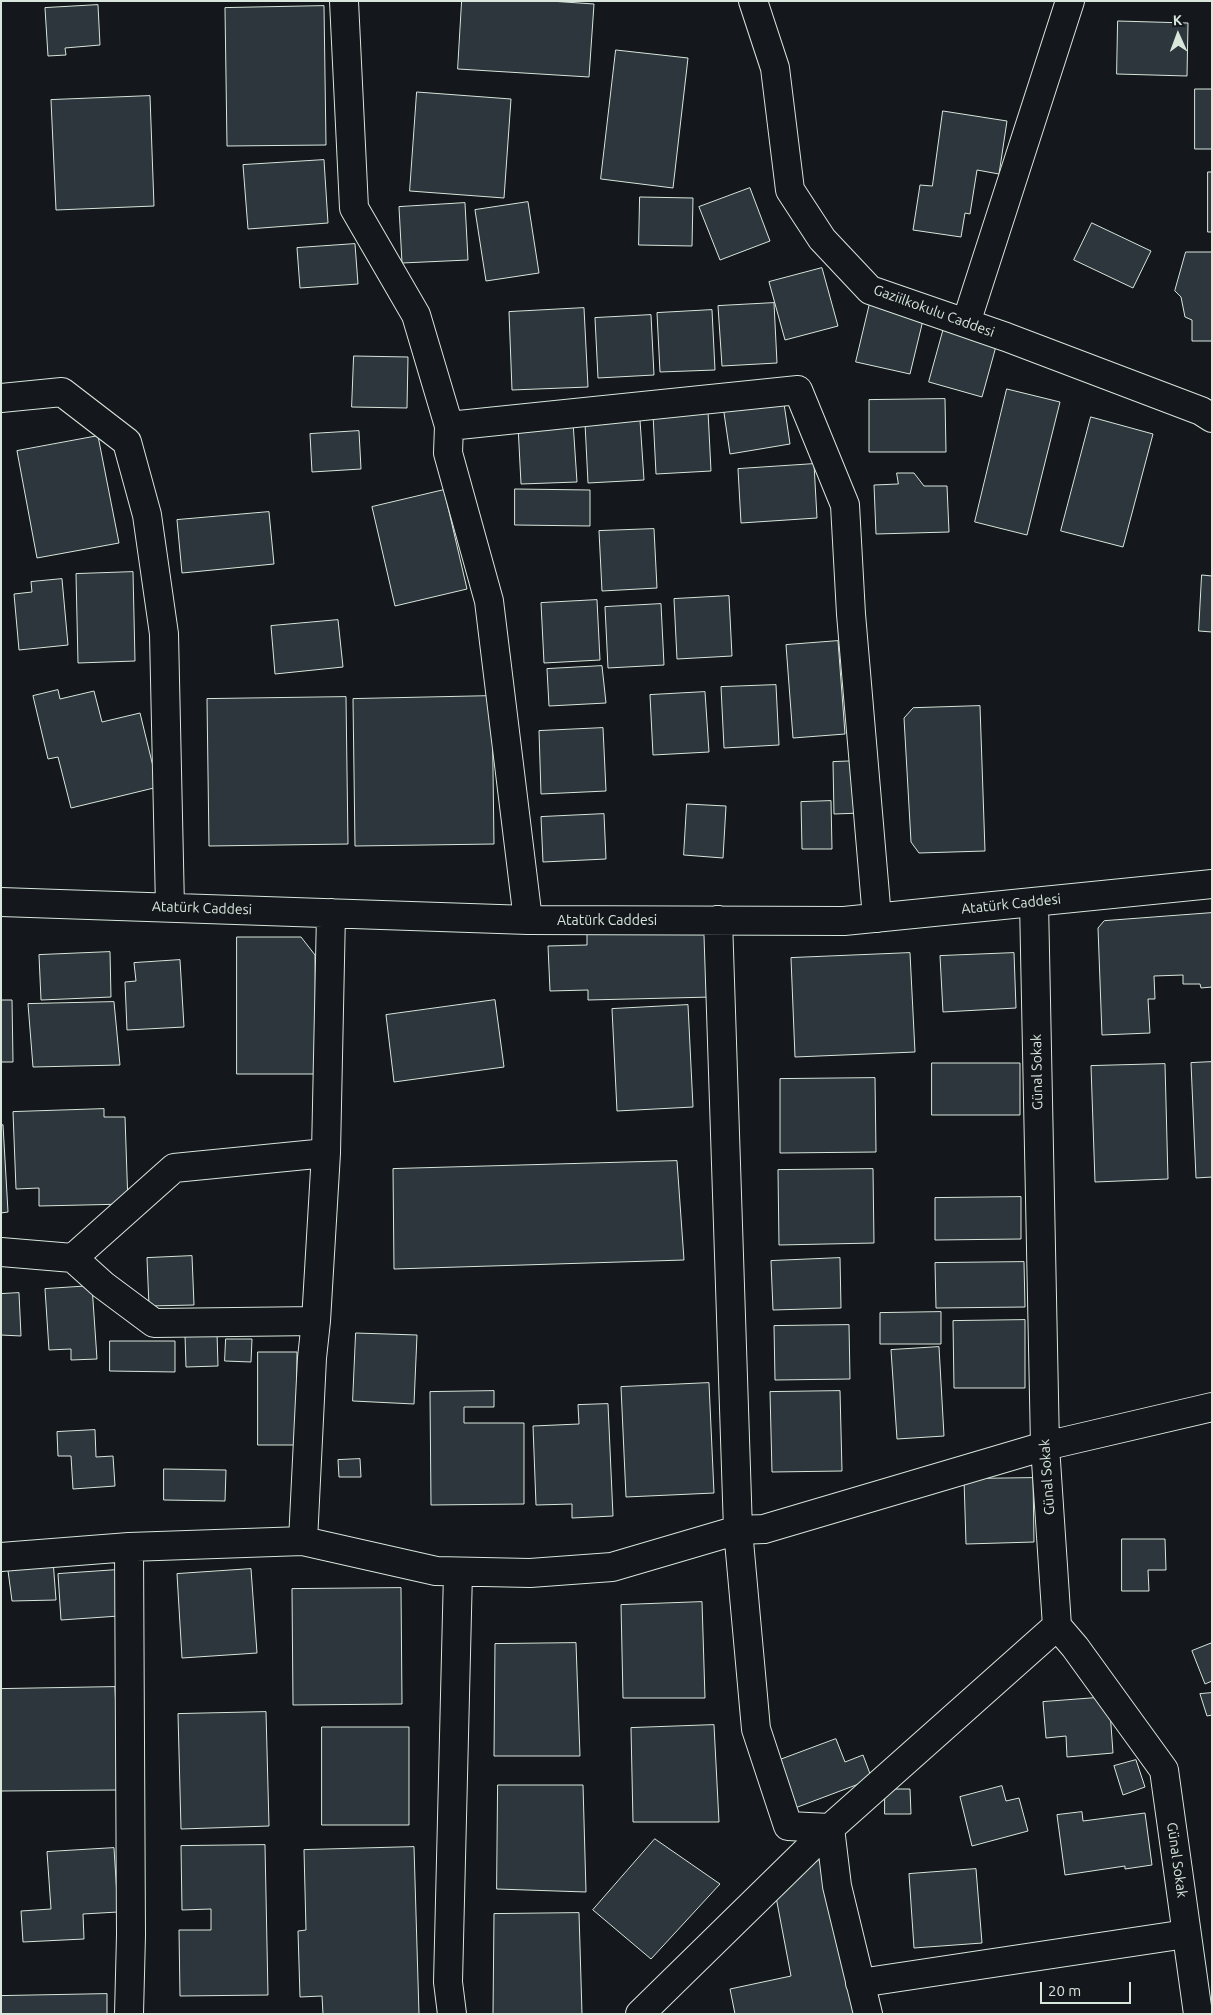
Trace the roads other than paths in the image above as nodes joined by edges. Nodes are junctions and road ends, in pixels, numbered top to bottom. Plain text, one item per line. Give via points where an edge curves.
1 (344, 1) edge
2 (753, 1) edge
3 (1070, 1) edge
4 (966, 323) junction
5 (1, 398) edge
6 (1212, 418) edge
7 (449, 426) junction
8 (1212, 884) edge
9 (1, 902) edge
10 (1034, 902) junction
11 (170, 907) junction
12 (331, 913) junction
13 (877, 918) junction
14 (528, 920) junction
15 (718, 920) junction
16 (326, 1153) junction
17 (1, 1252) edge
18 (73, 1258) junction
19 (316, 1321) junction
20 (1212, 1407) edge
21 (1045, 1446) junction
22 (738, 1530) junction
23 (303, 1541) junction
24 (129, 1547) junction
25 (1, 1557) edge
26 (458, 1572) junction
27 (1057, 1626) junction
28 (830, 1828) junction
29 (1186, 1934) junction
30 (860, 1982) junction
31 (1201, 1998) edge
32 (129, 2014) edge
33 (452, 2014) edge
34 (640, 2014) edge
35 (868, 2014) edge

1 - 7 street via 354,208 416,315
2 - 4 street, Gaziilkokulu Caddesi via 775,68 790,190 822,239 870,290
3 - 4 street
4 - 6 street, Gaziilkokulu Caddesi
5 - 11 street via 62,392 127,442 147,515 164,634
7 - 13 street via 798,390 845,505
7 - 14 street via 448,453 489,601
8 - 10 street, Atatürk Caddesi
9 - 11 street, Atatürk Caddesi
10 - 13 street, Atatürk Caddesi
10 - 21 street, Günal Sokak
11 - 12 street, Atatürk Caddesi
12 - 14 street, Atatürk Caddesi
12 - 16 street
13 - 15 street, Atatürk Caddesi via 844,921
14 - 15 street, Atatürk Caddesi
15 - 22 street
16 - 18 street via 174,1168
16 - 19 street
17 - 18 street
18 - 19 street via 154,1323
19 - 23 street
20 - 21 street
21 - 22 street via 764,1530
21 - 27 street, Günal Sokak
22 - 26 street via 612,1567 530,1573
22 - 28 street via 756,1729 788,1826
23 - 24 street
23 - 26 street via 436,1571
24 - 25 street
24 - 32 street
26 - 33 street via 448,1972
27 - 28 street
27 - 29 street, Günal Sokak via 1164,1770
28 - 30 street via 837,1886
28 - 34 street
29 - 30 street
29 - 31 street, Günal Sokak
30 - 35 street

